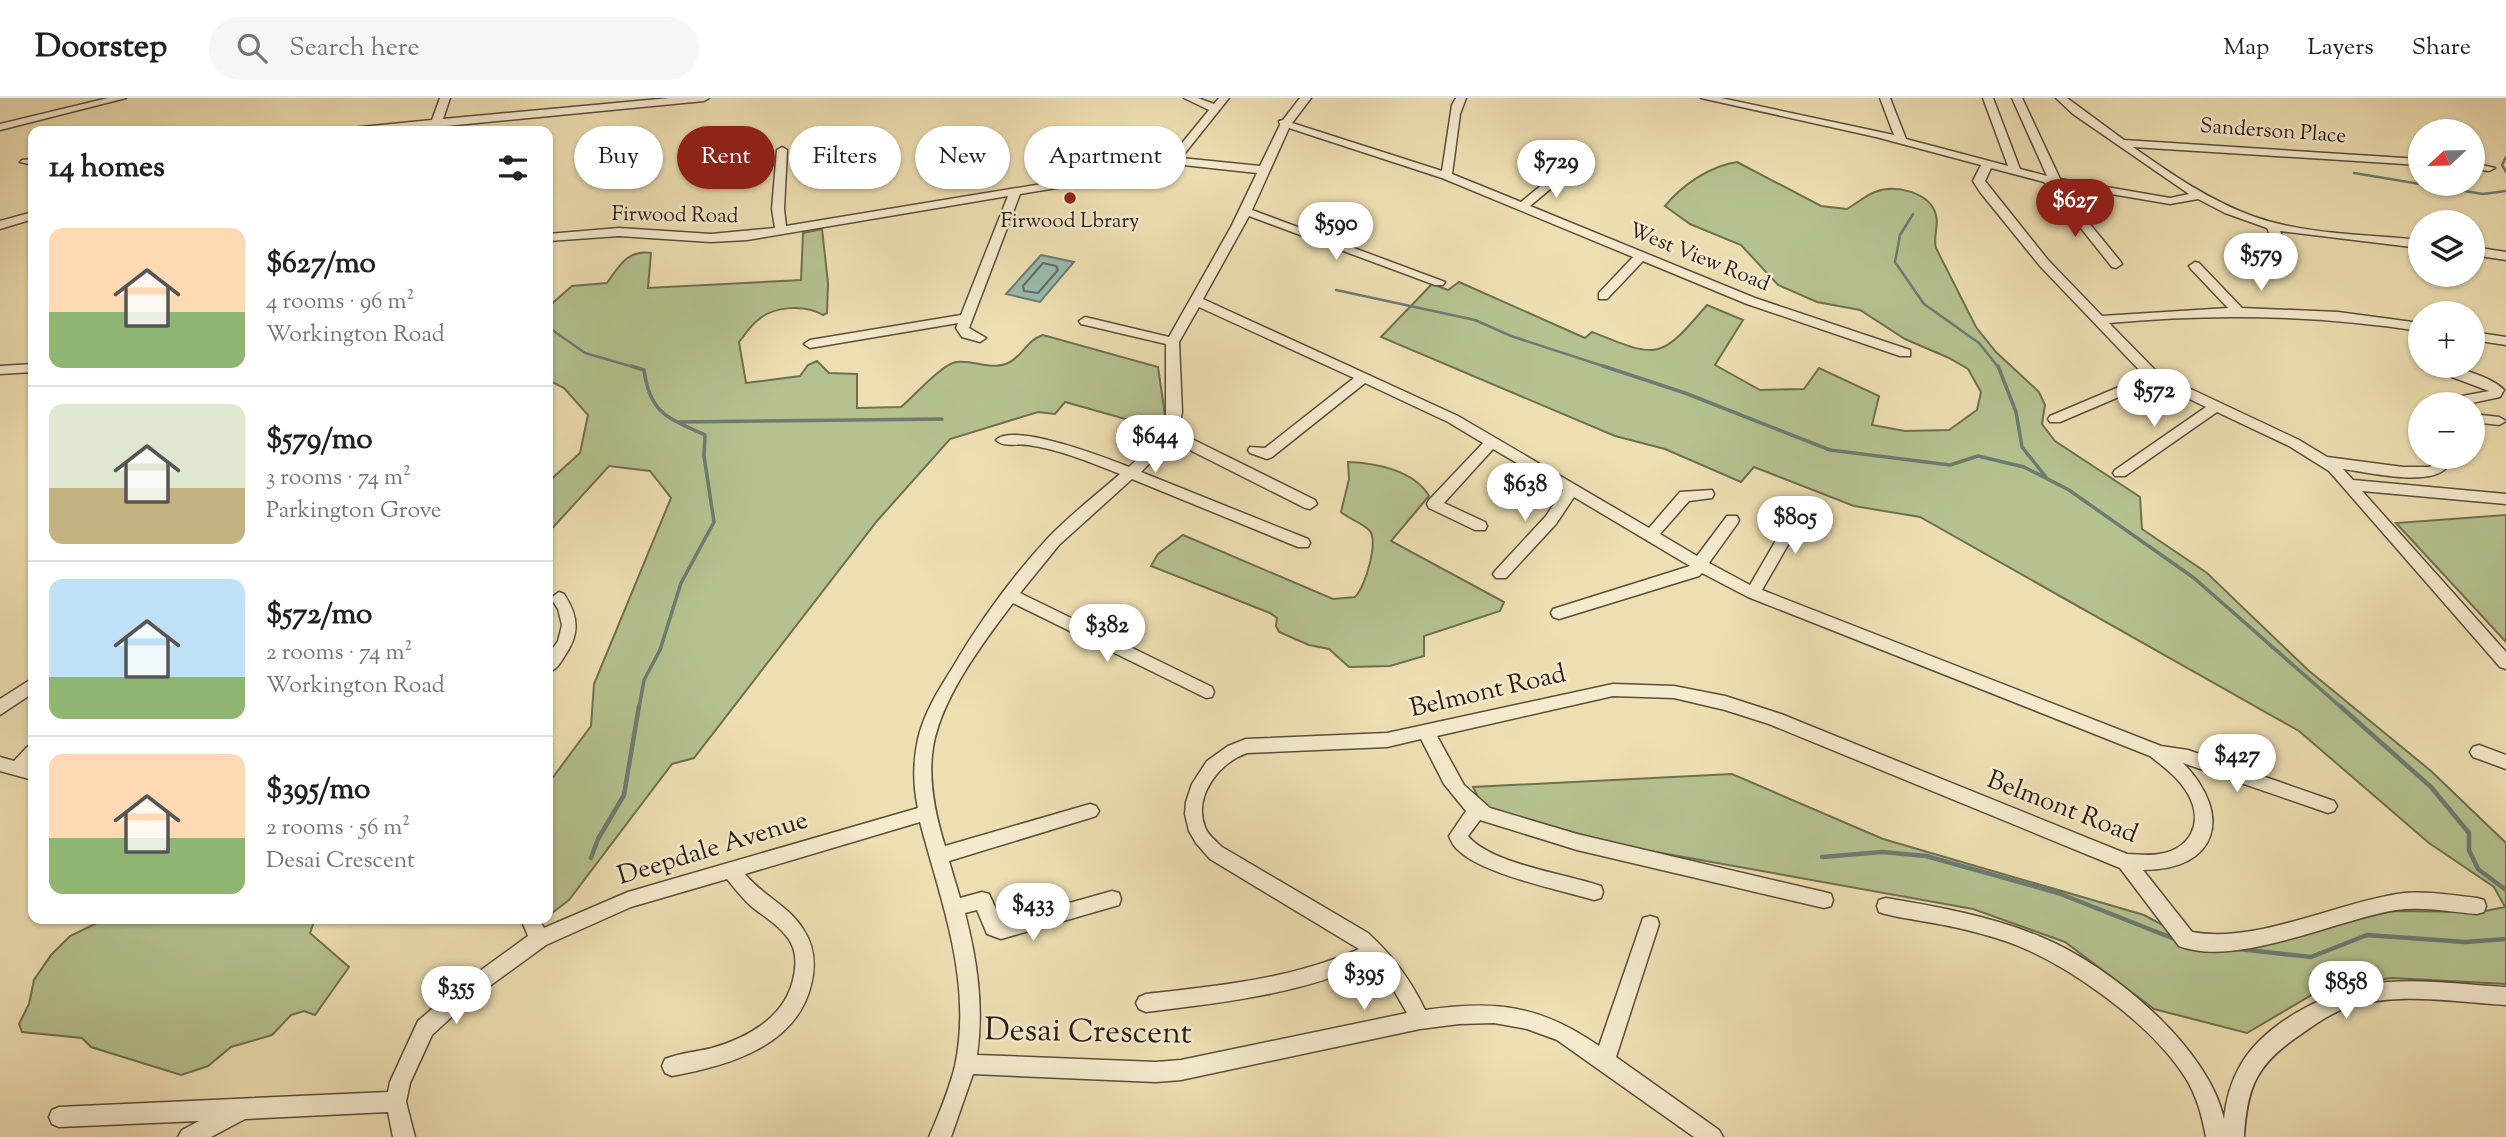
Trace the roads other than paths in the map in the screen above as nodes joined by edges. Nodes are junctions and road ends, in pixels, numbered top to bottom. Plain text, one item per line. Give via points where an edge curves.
1 (121, 98) edge
2 (445, 98) edge
3 (704, 98) edge
4 (1189, 98) edge
5 (1306, 98) edge
6 (1461, 98) edge
7 (1706, 98) edge
8 (1885, 98) edge
9 (1987, 98) edge
10 (2017, 98) edge
11 (2061, 98) edge
12 (1221, 103) edge
13 (1283, 123) junction
14 (436, 124) junction
15 (415, 126) edge
16 (0, 127) edge
17 (1902, 141) junction
18 (2123, 143) junction
19 (1186, 145) edge
20 (782, 150) dead end
21 (2408, 161) edge
22 (1186, 162) edge
23 (1987, 165) junction
24 (1569, 168) dead end
25 (2485, 168) edge
26 (2489, 168) dead end
27 (1265, 170) junction
28 (2016, 173) junction
29 (1446, 176) junction
30 (2052, 180) junction
31 (1034, 189) edge
32 (1016, 192) junction
33 (2202, 195) junction
34 (1522, 207) junction
35 (1245, 211) junction
36 (28, 217) edge
37 (0, 225) edge
38 (2272, 225) junction
39 (781, 230) junction
40 (553, 237) edge
41 (2408, 242) edge
42 (2284, 253) dead end
43 (2485, 253) edge
44 (1641, 256) junction
45 (2506, 256) edge
46 (2116, 264) dead end
47 (2195, 266) dead end
48 (1439, 282) dead end
49 (1604, 296) dead end
50 (1197, 301) junction
51 (2236, 309) junction
52 (965, 318) junction
53 (2099, 320) junction
54 (1085, 321) dead end
55 (2408, 325) edge
56 (980, 338) dead end
57 (2485, 340) edge
58 (2506, 341) edge
59 (1173, 342) junction
60 (810, 344) dead end
61 (1905, 353) dead end
62 (28, 368) edge
63 (0, 370) edge
64 (2154, 377) junction
65 (1363, 378) junction
66 (2473, 378) edge
67 (2485, 396) edge
68 (2215, 407) junction
69 (2055, 419) dead end
70 (2485, 419) edge
71 (2499, 421) dead end
72 (1170, 434) junction
73 (1003, 440) dead end
74 (1493, 441) junction
75 (1255, 450) dead end
76 (2327, 462) junction
77 (2438, 469) edge
78 (2120, 473) dead end
79 (1129, 474) junction
80 (2351, 485) junction
81 (1572, 488) junction
82 (1707, 494) dead end
83 (2506, 499) edge
84 (1310, 504) dead end
85 (1797, 517) dead end
86 (1732, 520) dead end
87 (1479, 526) dead end
88 (1651, 535) junction
89 (1303, 543) dead end
90 (1701, 565) junction
91 (1501, 574) dead end
92 (1754, 593) junction
93 (1011, 595) junction
94 (559, 598) dead end
95 (1559, 613) dead end
96 (553, 660) edge
97 (2506, 663) edge
98 (28, 688) edge
99 (1206, 692) dead end
100 (0, 708) edge
101 (1427, 733) junction
102 (2156, 751) junction
103 (2479, 752) dead end
104 (2506, 762) edge
105 (0, 764) edge
106 (26, 770) edge
107 (2328, 806) dead end
108 (1477, 810) junction
109 (1090, 811) dead end
110 (926, 813) junction
111 (939, 856) junction
112 (2126, 862) junction
113 (731, 870) junction
114 (1594, 892) dead end
115 (1112, 899) dead end
116 (1824, 900) dead end
117 (1886, 906) dead end
118 (2477, 906) dead end
119 (954, 908) junction
120 (532, 924) edge
121 (1650, 924) dead end
122 (539, 939) junction
123 (1375, 951) junction
124 (2506, 996) edge
125 (1146, 1003) dead end
126 (1420, 1020) junction
127 (1605, 1059) junction
128 (967, 1064) junction
129 (672, 1066) dead end
130 (396, 1102) junction
131 (243, 1110) junction
132 (59, 1117) dead end
133 (189, 1137) edge
134 (404, 1137) edge
135 (940, 1137) edge
136 (1712, 1137) edge
137 (2217, 1137) edge
138 (2233, 1137) edge

1 - 16 street
2 - 14 street
3 - 14 street
4 - 12 street
5 - 13 street
6 - 29 street
7 - 17 street
8 - 17 street
9 - 28 street
10 - 30 street
11 - 18 street
12 - 19 street
13 - 27 street
13 - 29 street, West View Road
14 - 15 street
17 - 23 street
18 - 21 street, Sanderson Place
18 - 33 street
20 - 39 street
22 - 27 street, Firwood Road
23 - 28 street
23 - 53 street via 1979,181 1984,190
24 - 34 street
25 - 26 street
27 - 35 street
28 - 30 street
29 - 34 street, West View Road
30 - 33 street via 2162,200
30 - 46 street
31 - 32 street, Firwood Road
32 - 39 street, Firwood Road
32 - 52 street
33 - 38 street via 2242,217
34 - 44 street, West View Road
35 - 48 street
35 - 50 street
36 - 37 street
38 - 41 street
38 - 42 street
39 - 40 street, Firwood Road via 733,237 619,232
43 - 45 street
44 - 49 street
44 - 61 street, West View Road via 1803,320
47 - 51 street
50 - 59 street
50 - 65 street, Belmont Road
51 - 53 street
51 - 55 street via 2324,313
52 - 56 street via 964,332
52 - 60 street
53 - 64 street
54 - 59 street
57 - 58 street
59 - 72 street via 1175,423
62 - 63 street
64 - 68 street
64 - 69 street
65 - 74 street, Belmont Road
65 - 75 street via 1268,454
66 - 67 street via 2497,390
68 - 76 street
68 - 78 street
70 - 71 street
72 - 79 street
72 - 84 street
73 - 79 street via 1028,440
74 - 81 street, Belmont Road
74 - 87 street via 1434,503
76 - 77 street via 2410,472
76 - 80 street
79 - 89 street
79 - 93 street via 1054,541
80 - 83 street
80 - 97 street
81 - 88 street, Belmont Road
81 - 91 street via 1551,520
82 - 88 street via 1683,498
85 - 92 street
86 - 90 street
88 - 90 street, Belmont Road
90 - 92 street, Belmont Road
90 - 95 street via 1689,575
92 - 102 street, Belmont Road
93 - 99 street
93 - 110 street via 935,714 923,758
94 - 96 street via 571,626 568,640
98 - 100 street
101 - 108 street via 1462,794
101 - 112 street, Belmont Road via 1596,692 1674,692 1775,719
101 - 123 street, Belmont Road via 1366,743 1236,748 1215,763 1196,794 1193,818 1197,830 1216,853
102 - 107 street via 2188,757
102 - 112 street, Belmont Road via 2193,786 2205,815 2204,829 2199,842 2179,859
103 - 104 street
105 - 106 street
108 - 114 street via 1459,830 1462,846
108 - 116 street via 1577,842
109 - 111 street
110 - 111 street
110 - 113 street, Deepdale Avenue
111 - 119 street
112 - 118 street via 2186,940 2194,943 2241,939 2398,902
113 - 122 street, Deepdale Avenue via 628,900
113 - 129 street via 751,894 796,932 803,946 804,982 773,1028 726,1054
115 - 119 street via 1002,930 994,928 982,900
117 - 137 street via 1965,921 2034,943 2090,976 2149,1020 2188,1060 2207,1096
119 - 128 street via 970,978 972,1022
120 - 122 street
121 - 127 street
122 - 130 street, Deepdale Avenue via 425,1028 408,1059
123 - 125 street via 1318,976
123 - 126 street, Belmont Road via 1404,986
124 - 138 street via 2431,990 2377,992 2323,1009 2257,1054 2239,1088
126 - 127 street, Desai Crescent via 1516,1014 1564,1033
126 - 128 street, Desai Crescent via 1181,1070
127 - 136 street, Desai Crescent
128 - 135 street
130 - 131 street
130 - 134 street
131 - 132 street
131 - 133 street

